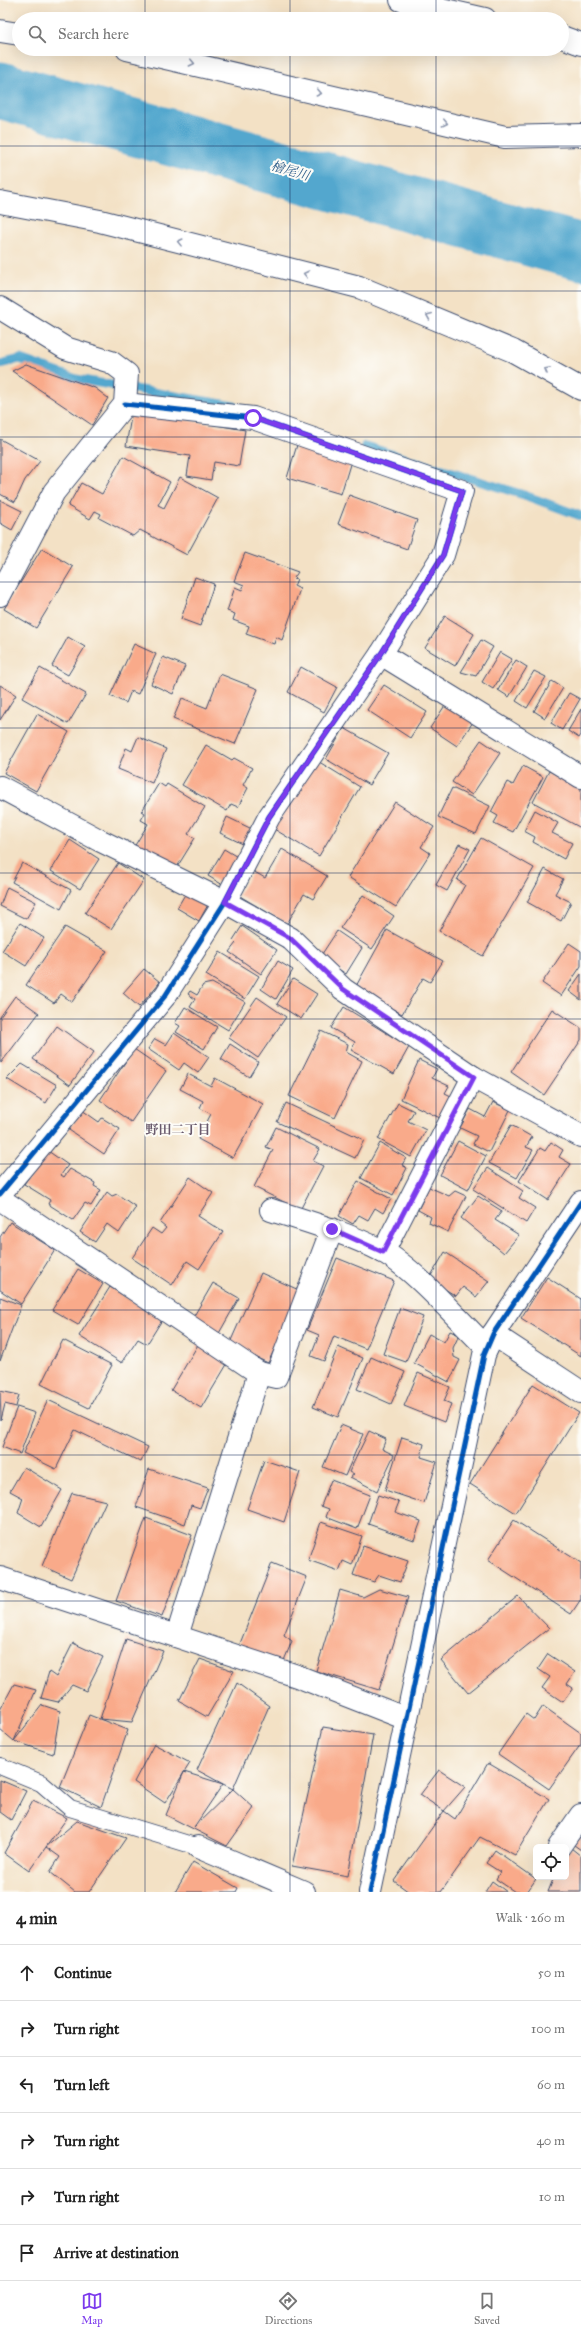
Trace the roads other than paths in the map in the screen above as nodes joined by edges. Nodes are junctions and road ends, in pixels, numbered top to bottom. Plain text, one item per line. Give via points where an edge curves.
1 (401, 0) edge
2 (454, 12) edge
3 (0, 32) edge
4 (12, 33) edge
5 (569, 40) edge
6 (581, 44) edge
7 (157, 56) edge
8 (581, 135) edge
9 (0, 202) edge
10 (0, 308) edge
11 (581, 389) edge
12 (125, 404) junction
13 (0, 595) edge
14 (381, 654) junction
15 (581, 777) edge
16 (0, 787) edge
17 (225, 902) junction
18 (474, 1077) junction
19 (581, 1136) edge
20 (0, 1194) edge
21 (0, 1199) edge
22 (581, 1202) edge
23 (271, 1210) dead end
24 (332, 1229) junction
25 (383, 1252) junction
26 (490, 1341) junction
27 (259, 1373) junction
28 (581, 1392) edge
29 (0, 1578) edge
30 (177, 1636) junction
31 (406, 1719) junction
32 (0, 1766) edge
33 (581, 1815) edge
34 (561, 1844) edge
35 (198, 1847) joint
36 (304, 1892) edge
37 (370, 1892) edge

1 - 2 street
3 - 4 street
5 - 6 street
7 -> 8 street via 505,137
11 -> 9 street via 513,351 359,287 100,221
10 - 12 street via 65,348 111,362 127,374
12 - 13 street via 54,492
12 - 14 street via 253,418 462,491 443,555
14 - 15 street
14 - 17 street via 269,817
16 - 17 street via 99,840
17 - 18 street via 290,938 343,989
17 - 20 street via 165,996
18 - 19 street
18 - 25 street
21 - 27 street
22 - 26 street
23 - 24 street
24 - 25 street
24 - 27 street via 276,1377
25 - 26 street
26 - 28 street
26 - 31 street
27 - 30 street
29 - 30 street
30 - 31 street via 297,1676
31 - 37 street
32 - 35 lane via 41,1783 70,1808
33 - 34 street
35 - 36 street

